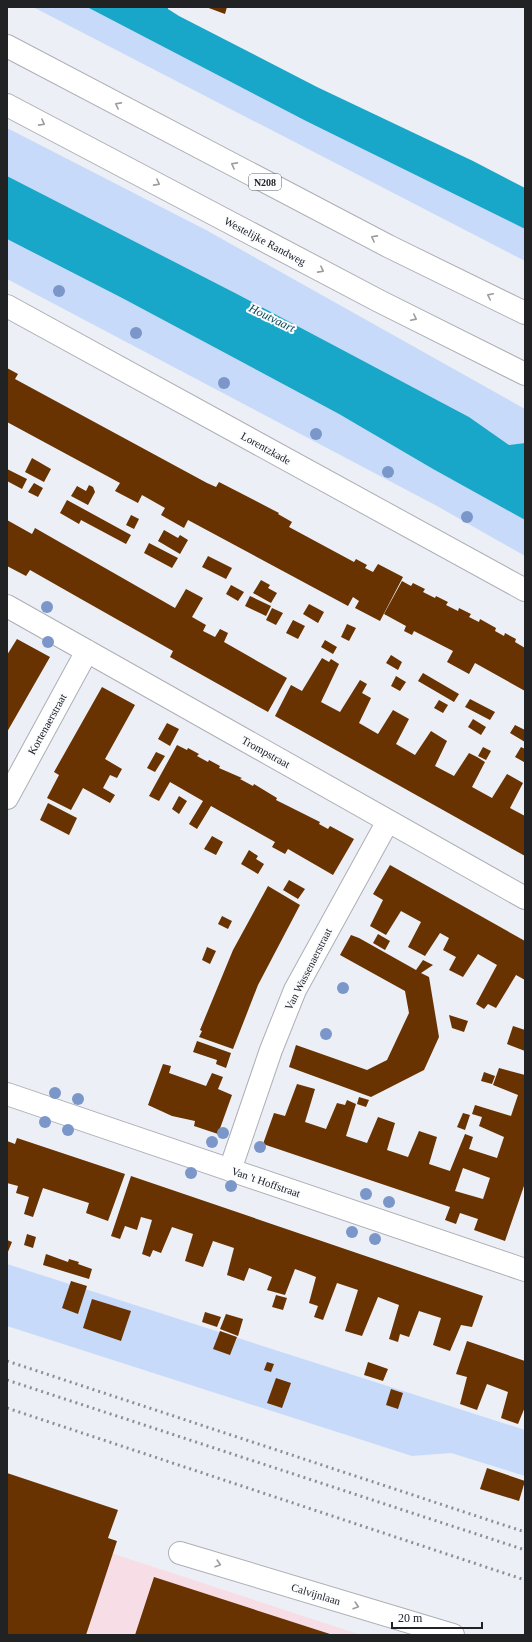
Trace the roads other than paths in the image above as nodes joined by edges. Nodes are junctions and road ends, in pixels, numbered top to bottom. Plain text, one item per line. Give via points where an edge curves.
1 (7, 46) edge
2 (7, 105) edge
3 (7, 306) edge
4 (525, 313) edge
5 (525, 374) edge
6 (525, 590) edge
7 (7, 606) edge
8 (87, 652) junction
9 (7, 798) edge
10 (388, 821) junction
11 (525, 898) edge
12 (7, 1094) edge
13 (230, 1170) junction
14 (525, 1270) edge
15 (180, 1553) dead end
16 (452, 1635) edge

4 -> 1 street, N208 via 388,246
2 -> 5 street, Westelijke Randweg via 379,301
3 - 6 street, Lorentzkade
7 - 8 street, Trompstraat
8 - 9 street, Kortenaerstraat
8 - 10 street, Trompstraat
10 - 11 street, Trompstraat
10 - 13 street, Van Wassenaerstraat via 295,990 271,1050
12 - 13 street, Van 't Hoffstraat
13 - 14 street, Van 't Hoffstraat
15 -> 16 street, Calvijnlaan

